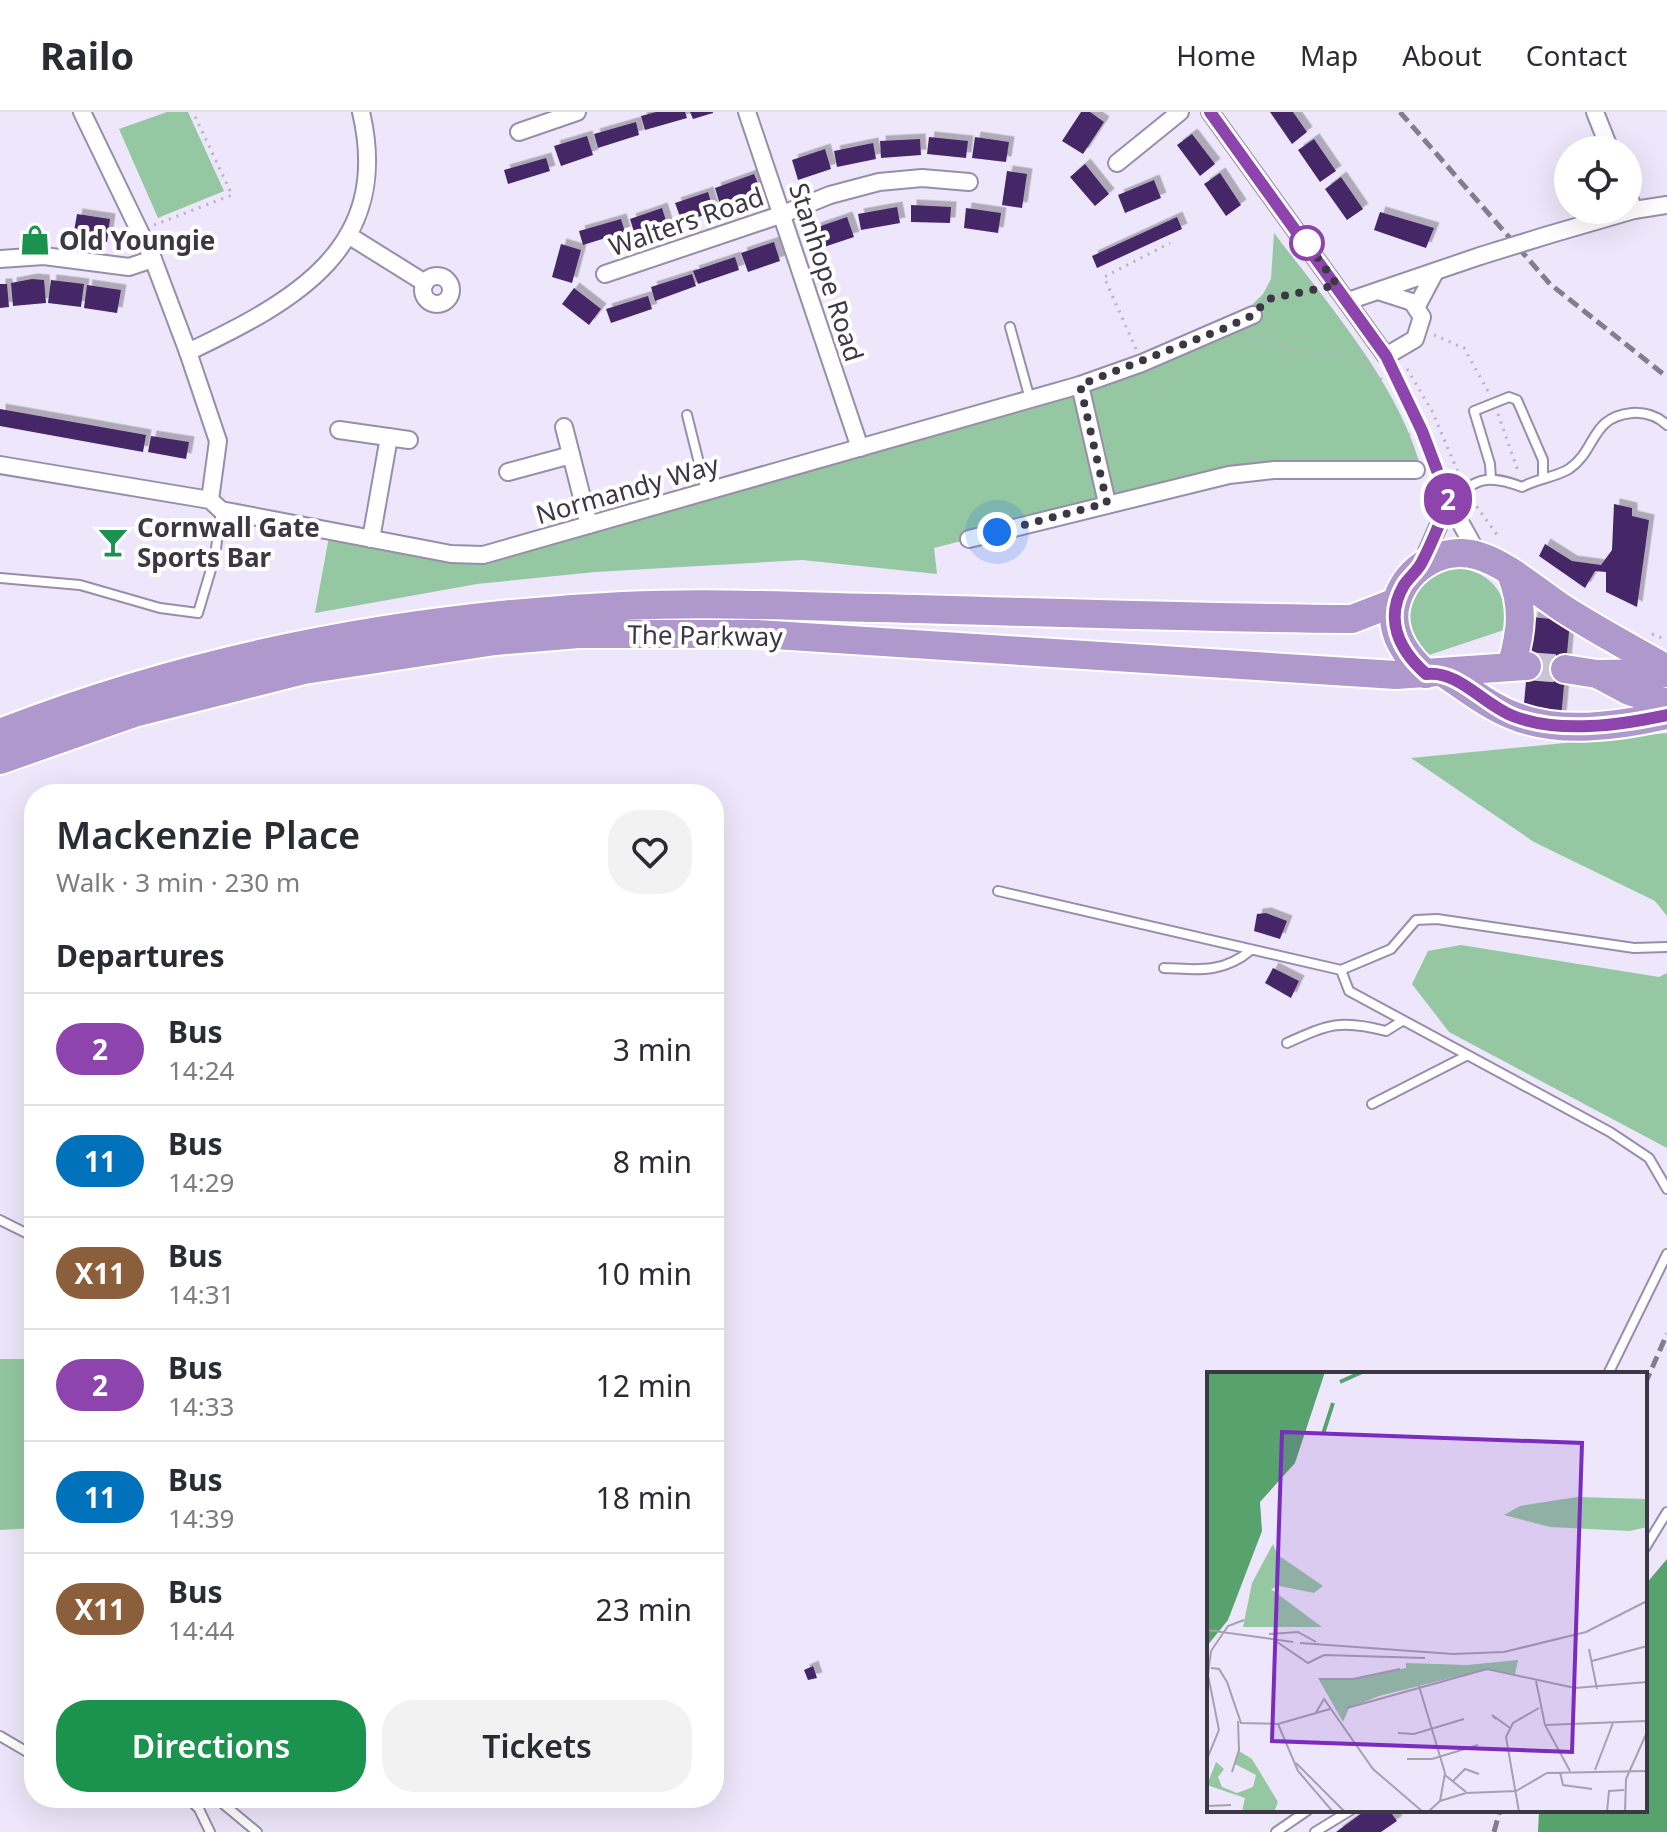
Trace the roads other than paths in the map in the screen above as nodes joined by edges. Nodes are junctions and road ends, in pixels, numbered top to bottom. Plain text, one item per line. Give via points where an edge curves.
1 (82, 112) edge
2 (361, 112) edge
3 (577, 112) edge
4 (747, 112) edge
5 (1180, 112) edge
6 (1210, 112) edge
7 (1595, 112) edge
8 (519, 132) dead end
9 (1604, 136) edge
10 (1117, 163) dead end
11 (969, 182) dead end
12 (1642, 203) edge
13 (1667, 205) edge
14 (783, 214) junction
15 (1576, 224) edge
16 (348, 235) junction
17 (0, 259) edge
18 (153, 259) junction
19 (605, 274) dead end
20 (1434, 274) junction
21 (425, 283) dead end
22 (1381, 292) junction
23 (1348, 301) junction
24 (1417, 306) junction
25 (1253, 315) road end
26 (1010, 327) dead end
27 (188, 352) junction
28 (1386, 356) junction
29 (1080, 385) junction
30 (1031, 399) junction
31 (687, 415) dead end
32 (1667, 425) edge
33 (564, 427) dead end
34 (339, 430) dead end
35 (389, 437) junction
36 (409, 440) dead end
37 (860, 448) junction
38 (571, 455) junction
39 (0, 465) edge
40 (1416, 470) dead end
41 (508, 472) dead end
42 (1543, 476) junction
43 (1491, 479) junction
44 (706, 491) junction
45 (1449, 502) junction
46 (1107, 503) junction
47 (216, 505) junction
48 (589, 525) junction
49 (371, 539) junction
50 (969, 539) dead end
51 (1491, 549) junction
52 (1422, 564) junction
53 (1512, 576) junction
54 (0, 578) edge
55 (1396, 602) junction
56 (1565, 669) tunnel mouth
57 (1667, 671) edge
58 (1434, 673) junction
59 (1597, 674) junction
60 (1667, 703) edge
61 (1667, 715) edge
62 (0, 733) edge
63 (0, 760) edge
64 (998, 891) dead end
65 (1667, 947) edge
66 (1251, 950) junction
67 (1164, 968) dead end
68 (1341, 970) junction
69 (1402, 1021) junction
70 (1287, 1043) dead end
71 (1466, 1056) junction
72 (1372, 1104) dead end
73 (1667, 1189) edge
74 (0, 1220) edge
75 (24, 1232) edge
76 (1667, 1254) edge
77 (1609, 1372) edge
78 (1667, 1512) edge
79 (1647, 1545) edge
80 (0, 1736) edge
81 (24, 1750) edge
82 (198, 1808) edge
83 (227, 1808) edge
84 (1305, 1812) edge
85 (1348, 1812) edge
86 (251, 1830) edge
87 (210, 1832) edge
88 (1276, 1832) edge
89 (1315, 1832) edge

1 - 18 street
2 - 16 street via 368,141 367,181 362,212
3 - 8 street
4 - 14 street, Stanhope Road
5 - 10 street
6 - 23 street
7 - 9 street
11 - 14 street, Walters Road via 879,182
12 - 13 street
14 - 19 street, Walters Road
14 - 37 street, Stanhope Road
15 - 20 street, bridge
16 - 21 street
16 - 27 street via 329,262 264,315
17 - 18 street via 44,256 129,267
18 - 27 street
20 - 22 street
20 - 24 street
22 - 23 street
22 - 24 street
23 - 28 street
24 - 28 street via 1420,331
25 - 29 street, Normandy Way
26 - 30 lane
27 - 47 street via 218,441
28 - 45 lane
29 - 30 street, Normandy Way
29 - 46 street
30 - 37 street, Normandy Way
31 - 44 lane
32 - 42 lane via 1648,413 1616,415 1603,423 1578,461 1566,471
33 - 38 street
34 - 35 street
35 - 36 street
35 - 49 street
37 - 44 street, Normandy Way
38 - 41 street
38 - 48 street
39 - 47 street, Normandy Way
40 - 46 street via 1378,462 1274,470
42 - 43 lane via 1522,487
42 - 43 lane via 1543,460 1517,400 1509,397 1474,411
43 - 45 lane via 1470,484
44 - 48 street, Normandy Way
45 - 51 street
45 - 52 street
46 - 50 street
47 - 49 street, Normandy Way
47 - 54 lane via 215,556 198,613 80,585
48 - 49 street, Normandy Way via 483,555
51 - 52 highway
51 - 53 highway
52 - 55 highway
53 - 57 highway
53 - 58 highway via 1522,603 1520,665
55 - 58 highway via 1394,627 1400,644
55 - 62 highway, The Parkway via 1352,619 739,604 561,609 444,621 273,649 136,684
56 - 59 highway
57 - 59 highway
58 - 61 highway via 1514,717 1542,723 1602,725
58 - 63 highway, The Parkway via 757,634 578,634 304,670 134,713
59 - 60 highway
64 - 66 lane
65 - 68 lane via 1634,948 1416,920 1391,949
66 - 67 lane via 1234,965 1214,970
66 - 68 lane
68 - 69 lane via 1349,991
69 - 70 lane via 1386,1031 1353,1022 1324,1027
69 - 71 lane
71 - 72 lane
71 - 73 lane via 1610,1132 1649,1158
74 - 75 lane
76 - 77 lane
78 - 79 lane
80 - 81 lane
82 - 87 lane
83 - 86 lane
84 - 88 lane
85 - 89 lane

